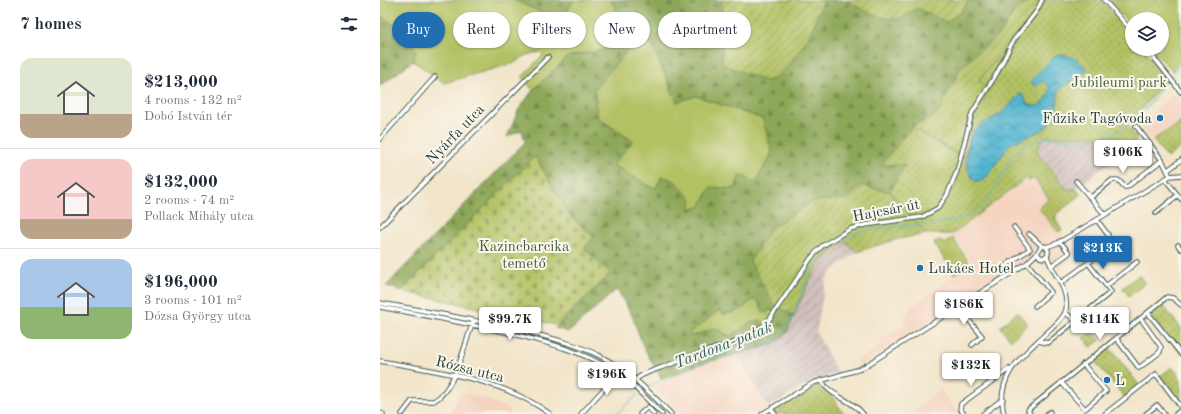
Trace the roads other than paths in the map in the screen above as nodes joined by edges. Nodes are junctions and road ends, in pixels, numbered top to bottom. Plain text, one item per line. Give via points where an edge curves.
1 (1042, 0) edge
2 (1104, 0) edge
3 (1125, 23) edge
4 (1153, 56) edge
5 (548, 57) dead end
6 (435, 77) dead end
7 (1181, 92) edge
8 (1136, 126) dead end
9 (380, 139) edge
10 (1162, 160) junction
11 (1181, 160) edge
12 (1168, 170) junction
13 (1181, 175) edge
14 (1170, 176) junction
15 (1165, 179) junction
16 (1076, 181) dead end
17 (1180, 197) edge
18 (1090, 198) junction
19 (1156, 213) dead end
20 (1104, 215) junction
21 (1097, 220) junction
22 (380, 227) edge
23 (1014, 227) dead end
24 (1029, 234) dead end
25 (1036, 242) junction
26 (1060, 242) junction
27 (1047, 249) junction
28 (1041, 255) junction
29 (1137, 262) dead end
30 (1027, 263) junction
31 (1088, 263) junction
32 (1004, 266) dead end
33 (1051, 266) junction
34 (1061, 283) junction
35 (1106, 286) junction
36 (380, 302) edge
37 (1181, 305) edge
38 (1035, 306) dead end
39 (380, 307) edge
40 (958, 307) junction
41 (1065, 312) junction
42 (1148, 313) junction
43 (1140, 319) junction
44 (474, 320) junction
45 (1075, 321) junction
46 (472, 324) junction
47 (1116, 338) junction
48 (1038, 341) junction
49 (972, 346) dead end
50 (1181, 354) edge
51 (380, 361) edge
52 (1083, 364) junction
53 (1010, 369) junction
54 (621, 370) junction
55 (618, 374) junction
56 (454, 376) junction
57 (635, 380) junction
58 (821, 380) junction
59 (1061, 382) junction
60 (1002, 399) junction
61 (1181, 407) edge
62 (771, 409) junction
63 (1110, 410) junction
64 (1181, 410) edge
65 (380, 413) edge
66 (383, 414) edge
67 (402, 414) edge
68 (550, 414) edge
69 (582, 414) edge
70 (640, 414) edge
71 (654, 414) edge
72 (662, 414) edge
73 (671, 414) edge
74 (762, 414) edge
75 (775, 414) edge
76 (863, 414) edge
77 (964, 414) edge
78 (983, 414) edge
79 (1004, 414) edge
80 (1030, 414) edge
81 (1105, 414) edge
82 (1113, 414) edge
83 (1146, 414) edge
84 (1164, 414) edge
85 (1176, 414) edge

1 - 57 street, Hajcsár út via 1036,12 1013,41 972,113 957,171 947,195 938,208 922,217 866,225 845,231 820,247 762,328 731,345 640,375
2 - 3 street
4 - 7 street
5 - 22 street, Nyárfa utca
6 - 9 street
8 - 10 street
10 - 12 street
10 - 18 street via 1127,187 1118,180 1112,180
11 - 12 street
12 - 14 street
13 - 14 street
14 - 15 street
15 - 17 street
15 - 20 street
16 - 18 street
17 - 19 street
18 - 20 street
20 - 21 street
21 - 26 street
21 - 31 street via 1108,237 1094,250 1093,258
23 - 32 street via 1030,249
24 - 25 street
25 - 27 street
25 - 28 street
26 - 27 street
26 - 33 street via 1069,253
27 - 28 street
27 - 28 street
28 - 30 street
28 - 33 street
29 - 35 street
30 - 38 street via 1051,292
30 - 40 street
31 - 34 street
31 - 35 street
33 - 34 street
34 - 41 street via 1065,295
35 - 45 street via 1111,292
36 - 44 street
37 - 42 street via 1169,296
39 - 46 street
40 - 49 street via 982,336
40 - 58 street via 860,369
41 - 45 street
41 - 48 street via 1059,322
42 - 43 street
42 - 50 street
43 - 47 street
43 - 47 street via 1161,347 1160,352 1139,368
44 - 46 street
44 - 54 street via 570,344 598,355
45 - 48 street via 1048,342
46 - 55 street via 570,349 590,357
46 - 56 street
47 - 52 street
48 - 53 street
51 - 56 street, Rózsa utca
52 - 59 street
52 - 59 street via 1106,391 1085,409
53 - 60 street
53 - 77 street via 961,404 960,409
54 - 55 street
54 - 57 street
55 - 69 street
55 - 72 street via 637,388
56 - 67 street via 437,400 412,401
56 - 68 street, Rózsa utca via 492,384
57 - 73 street
58 - 62 street
58 - 76 street via 828,390 847,400
59 - 80 street via 1028,410
60 - 78 street
60 - 79 street
61 - 63 street via 1156,374
62 - 74 street
62 - 75 street
63 - 81 street
63 - 82 street
64 - 85 street
65 - 66 street
70 - 71 street via 648,407
83 - 84 street via 1157,405

